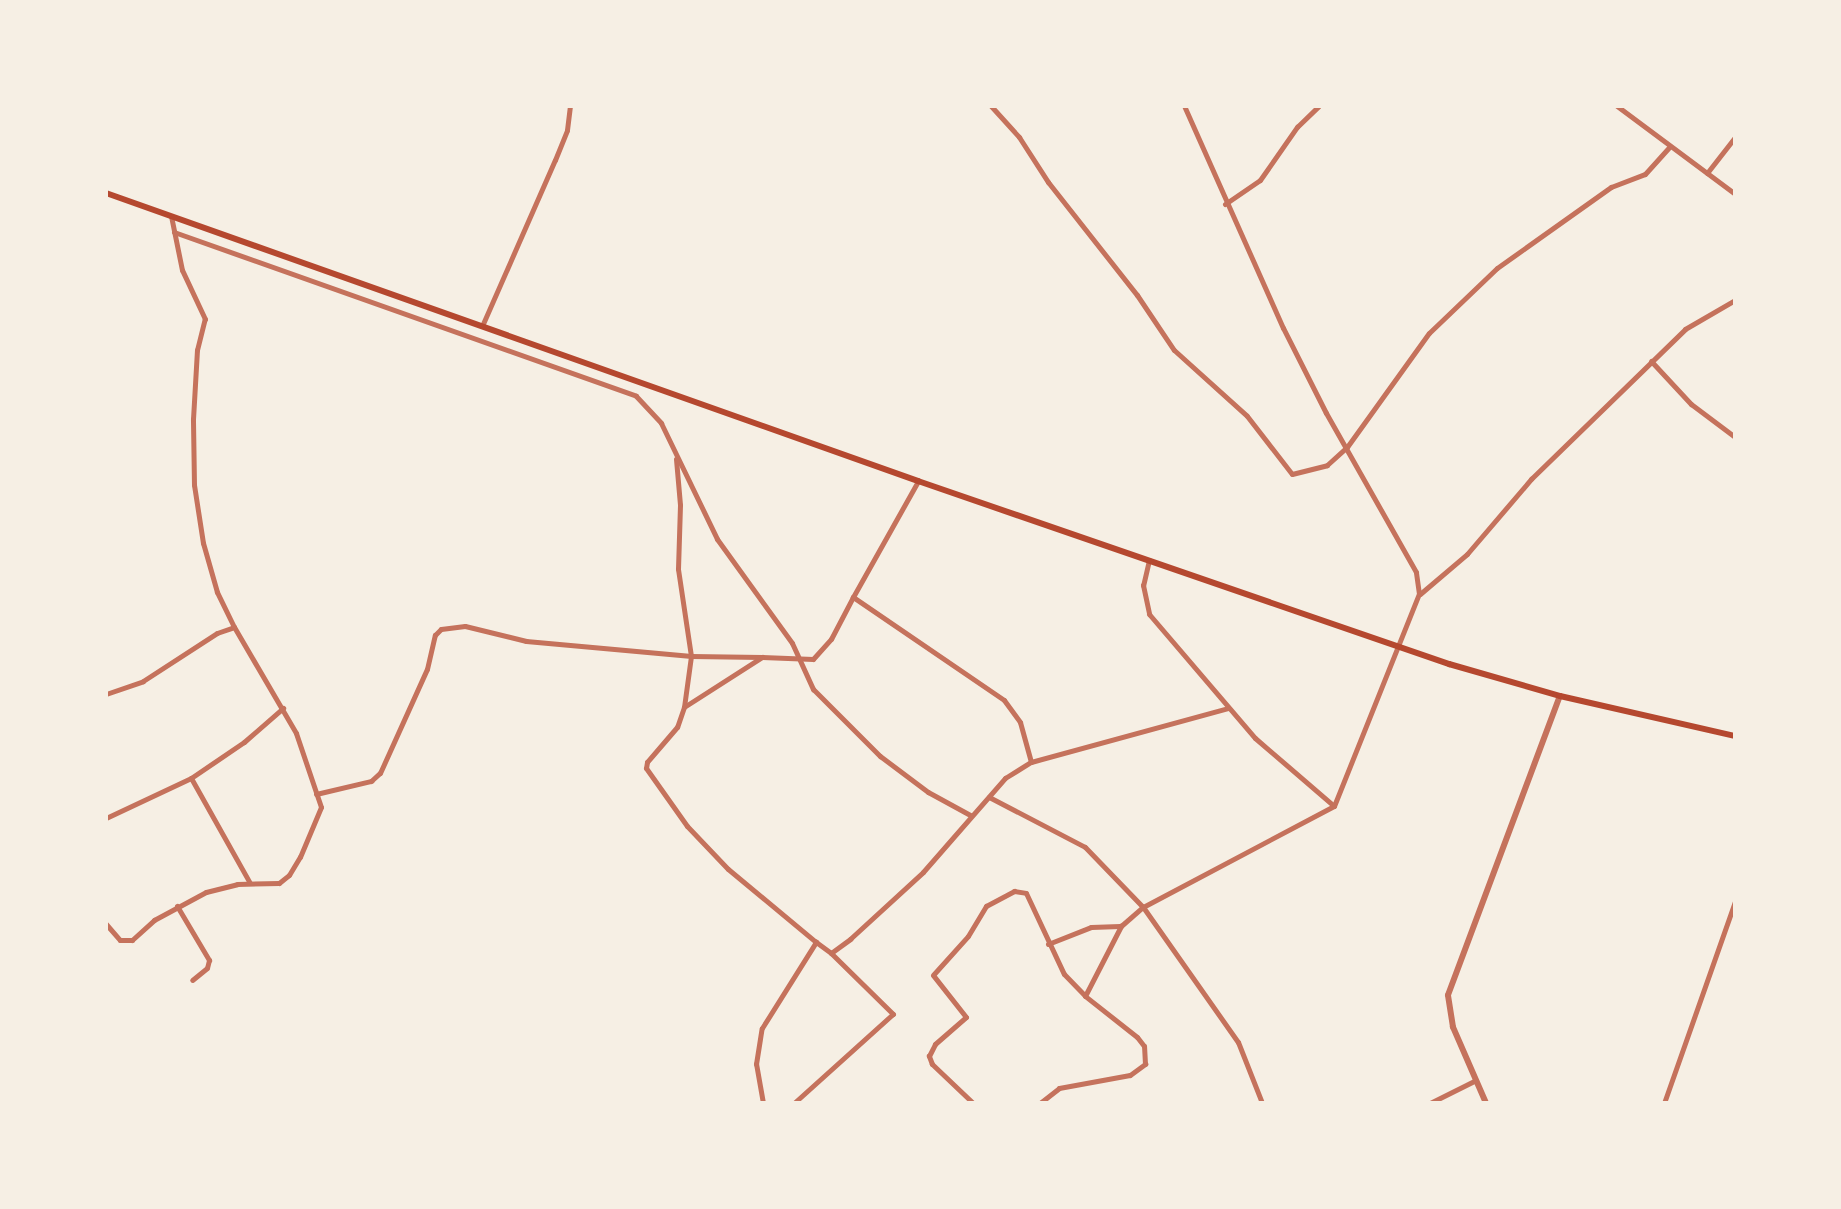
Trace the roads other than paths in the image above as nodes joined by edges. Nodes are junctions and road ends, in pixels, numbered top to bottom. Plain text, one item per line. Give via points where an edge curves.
1 (570, 106) edge
2 (991, 106) edge
3 (1184, 106) edge
4 (1319, 106) edge
5 (1617, 106) edge
6 (1735, 137) edge
7 (1669, 147) junction
8 (1707, 173) junction
9 (106, 193) edge
10 (1735, 194) edge
11 (1225, 204) junction
12 (170, 215) junction
13 (174, 232) junction
14 (1735, 300) edge
15 (482, 326) junction
16 (1651, 361) junction
17 (1735, 437) edge
18 (1347, 447) junction
19 (676, 458) junction
20 (918, 481) junction
21 (1150, 560) junction
22 (1419, 594) junction
23 (853, 597) junction
24 (234, 627) junction
25 (1396, 645) junction
26 (691, 656) junction
27 (762, 657) junction
28 (799, 661) junction
29 (106, 694) edge
30 (1560, 696) junction
31 (684, 707) junction
32 (283, 708) junction
33 (1228, 708) junction
34 (1735, 736) edge
35 (1031, 762) junction
36 (191, 778) junction
37 (316, 794) junction
38 (989, 797) junction
39 (1334, 806) junction
40 (970, 815) junction
41 (106, 818) edge
42 (250, 883) junction
43 (1735, 901) edge
44 (177, 906) junction
45 (1143, 907) junction
46 (106, 924) edge
47 (1121, 926) junction
48 (816, 942) junction
49 (1048, 944) junction
50 (831, 953) junction
51 (192, 980) dead end
52 (1085, 996) junction
53 (1476, 1080) junction
54 (763, 1103) edge
55 (794, 1103) edge
56 (973, 1103) edge
57 (1041, 1103) edge
58 (1262, 1103) edge
59 (1430, 1103) edge
60 (1486, 1103) edge
61 (1664, 1103) edge

1 - 15 street via 567,130
2 - 18 street via 1174,350 1247,416 1285,468 1292,474 1327,465
3 - 11 street
4 - 11 street via 1297,127 1260,180
5 - 7 street
6 - 8 street
7 - 8 street
7 - 18 street via 1645,174 1611,187 1469,294 1429,333
8 - 10 street
9 - 12 main road
11 - 18 street
12 - 13 street
12 - 15 main road
13 - 19 street via 636,396 661,423
13 - 24 street via 182,270 205,319 194,374 198,521 217,592
14 - 16 street via 1685,329
15 - 20 main road
16 - 17 street via 1691,404
16 - 22 street via 1531,479 1467,554
18 - 22 street via 1416,572
19 - 26 street via 678,569
19 - 28 street via 717,539 792,643
20 - 21 main road
20 - 23 street
21 - 25 main road
21 - 33 street via 1143,585 1149,614
22 - 25 street
23 - 28 street via 823,651
23 - 35 street via 1004,700 1020,722
24 - 29 street via 143,681
24 - 32 street
25 - 30 main road
25 - 39 street
26 - 27 street
26 - 31 street
26 - 37 street via 526,641 465,626 441,629 380,773 371,781
27 - 28 street
27 - 31 street
28 - 40 street via 813,689 880,756
30 - 34 main road
30 - 53 street via 1450,987 1453,1027
31 - 48 street via 671,737 646,768 687,826 728,869
32 - 36 street
32 - 37 street
33 - 35 street
33 - 39 street
35 - 38 street via 1005,778
36 - 41 street
36 - 42 street
37 - 42 street via 321,807 289,875 279,883
38 - 40 street
38 - 45 street via 1085,847
39 - 45 street
40 - 50 street via 923,872
42 - 44 street via 221,887
43 - 61 street
44 - 46 street via 132,940 120,940
44 - 51 street via 209,960
45 - 47 street
45 - 58 street via 1238,1042
47 - 49 street via 1091,927
47 - 52 street
48 - 50 street
48 - 54 street via 762,1028 756,1064
49 - 52 street via 1069,981
49 - 56 street via 1026,893 1014,891 986,906 933,975 966,1017 929,1056
50 - 55 street via 893,1014
52 - 57 street via 1137,1037 1144,1046 1145,1064 1130,1075 1059,1088
53 - 59 street
53 - 60 street

